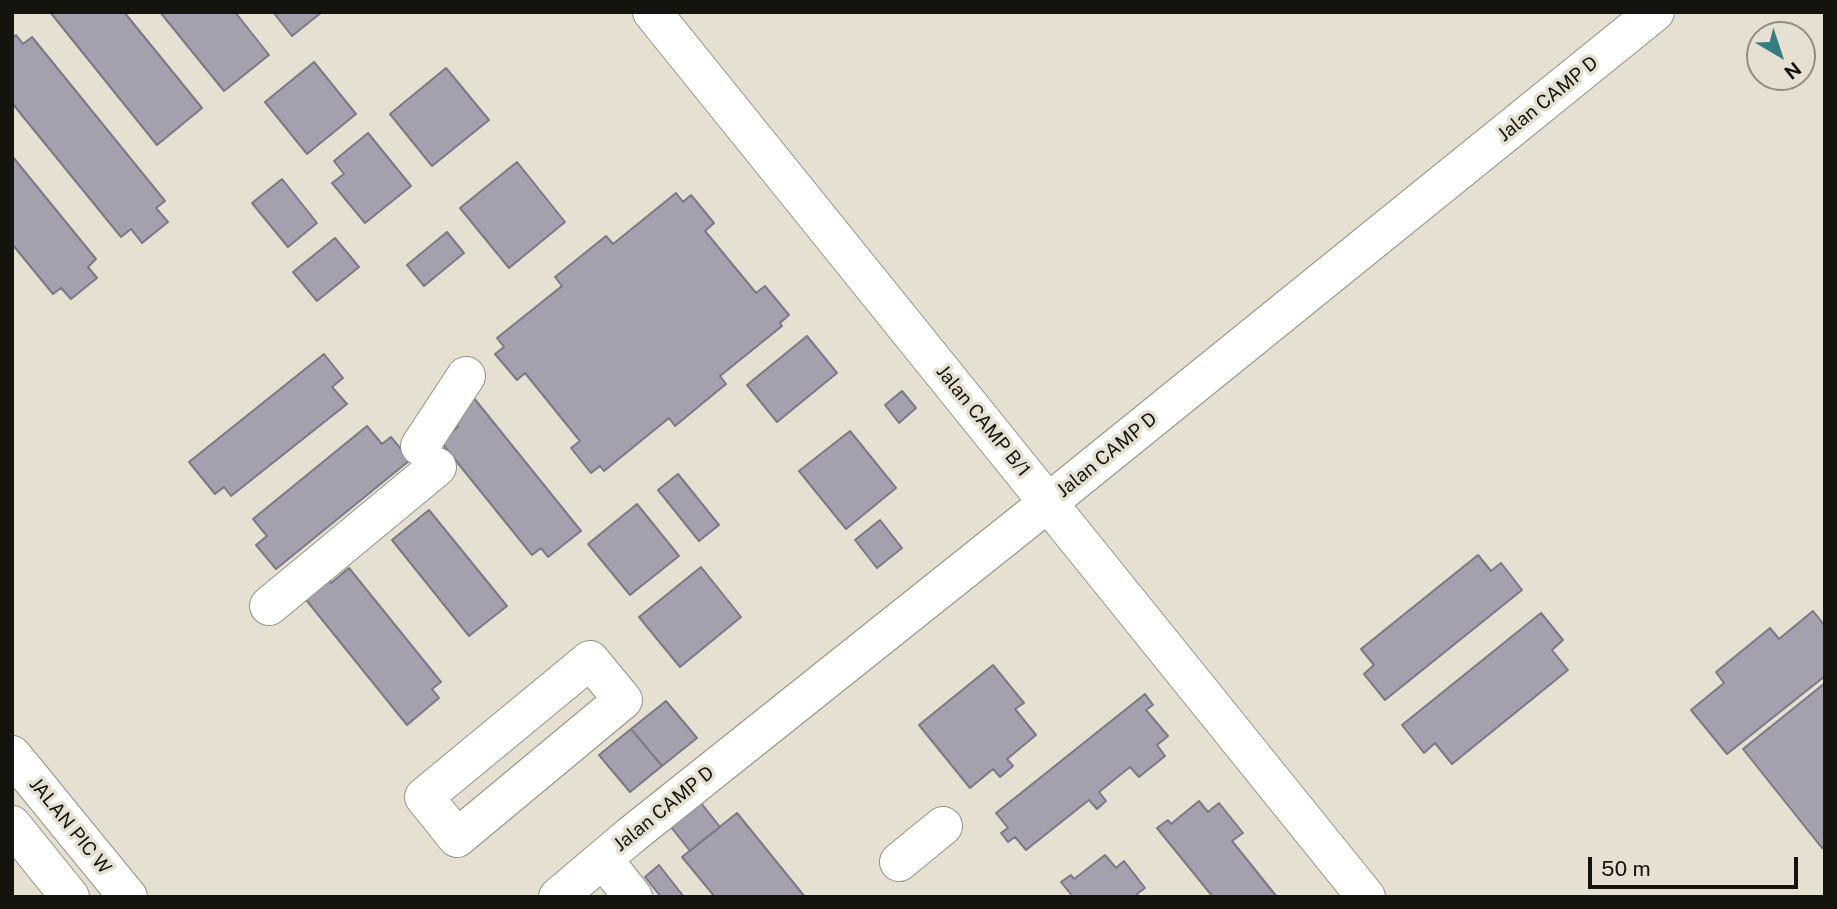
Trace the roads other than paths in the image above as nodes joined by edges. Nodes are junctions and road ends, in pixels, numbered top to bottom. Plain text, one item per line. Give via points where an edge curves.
1 (652, 12) edge
2 (1655, 12) edge
3 (466, 376) dead end
4 (1049, 502) junction
5 (269, 606) dead end
6 (12, 755) edge
7 (518, 788) joint
8 (12, 825) edge
9 (943, 826) dead end
10 (603, 859) junction
11 (899, 862) dead end
12 (70, 897) edge
13 (128, 897) edge
14 (558, 897) edge
15 (633, 897) edge
16 (1366, 897) edge

1 - 4 street, Jalan CAMP B/1
2 - 4 street, Jalan CAMP D
3 - 5 street via 428,456
4 - 10 street, Jalan CAMP D
4 - 16 street, Jalan CAMP B/1
6 - 13 street, JALAN PIC W
7 - 7 street via 457,838 424,797 590,660 624,700
8 - 12 street
9 - 11 street
10 - 14 street, Jalan CAMP D
10 - 15 street

